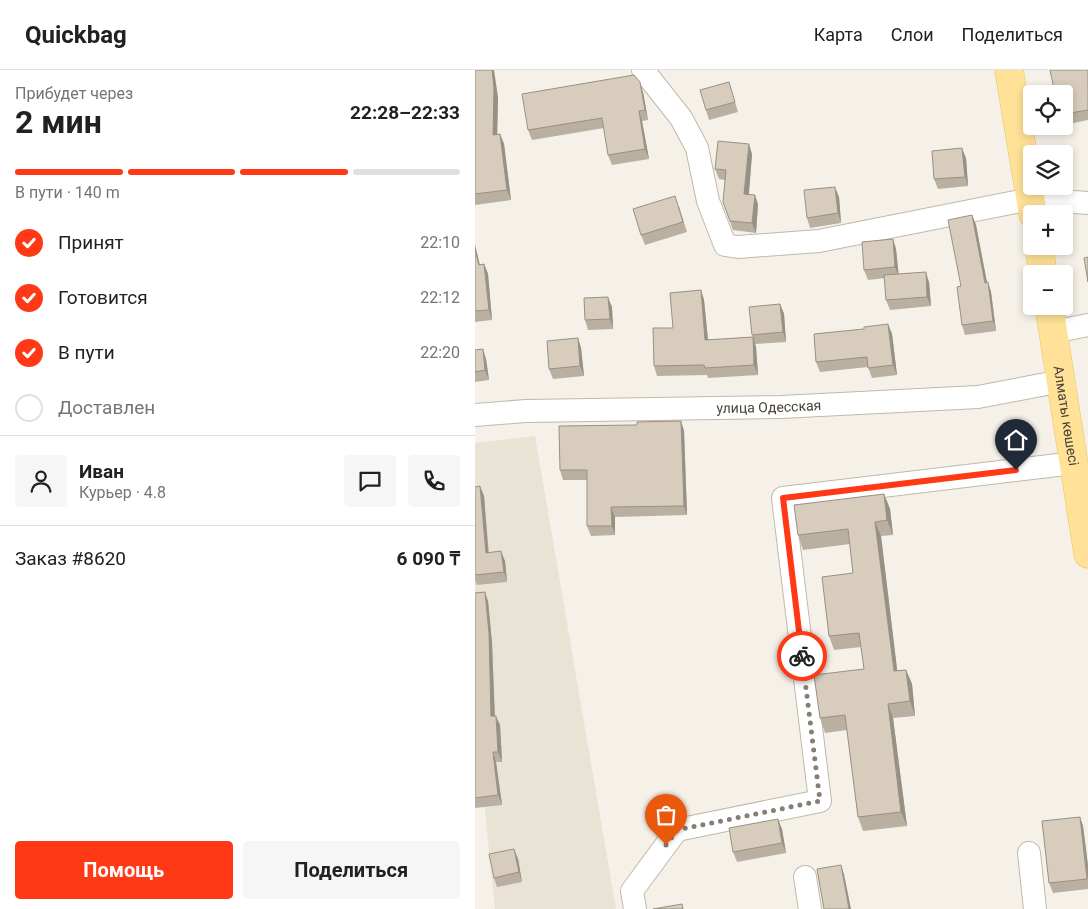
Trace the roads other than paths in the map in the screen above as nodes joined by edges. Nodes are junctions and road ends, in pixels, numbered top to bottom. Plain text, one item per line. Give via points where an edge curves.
1 (643, 70) edge
2 (1009, 70) edge
3 (1088, 203) edge
4 (1032, 205) edge
5 (1051, 205) edge
6 (1023, 207) edge
7 (1051, 319) edge
8 (1088, 325) edge
9 (1062, 382) junction
10 (475, 414) edge
11 (1074, 463) junction
12 (1088, 554) edge
13 (1029, 853) dead end
14 (805, 877) dead end
15 (635, 909) edge
16 (810, 909) edge
17 (1035, 909) edge

1 - 6 street via 681,118 697,148 708,201 725,245 739,247 819,241
2 - 4 main road
3 - 5 street
7 - 8 street
7 - 9 main road, Алматы көшесі
9 - 10 street, улица Одесская via 979,397
9 - 11 main road, Алматы көшесі
11 - 12 main road, Алматы көшесі
11 - 15 street via 783,498 820,801 677,830 632,891
13 - 17 street
14 - 16 street

